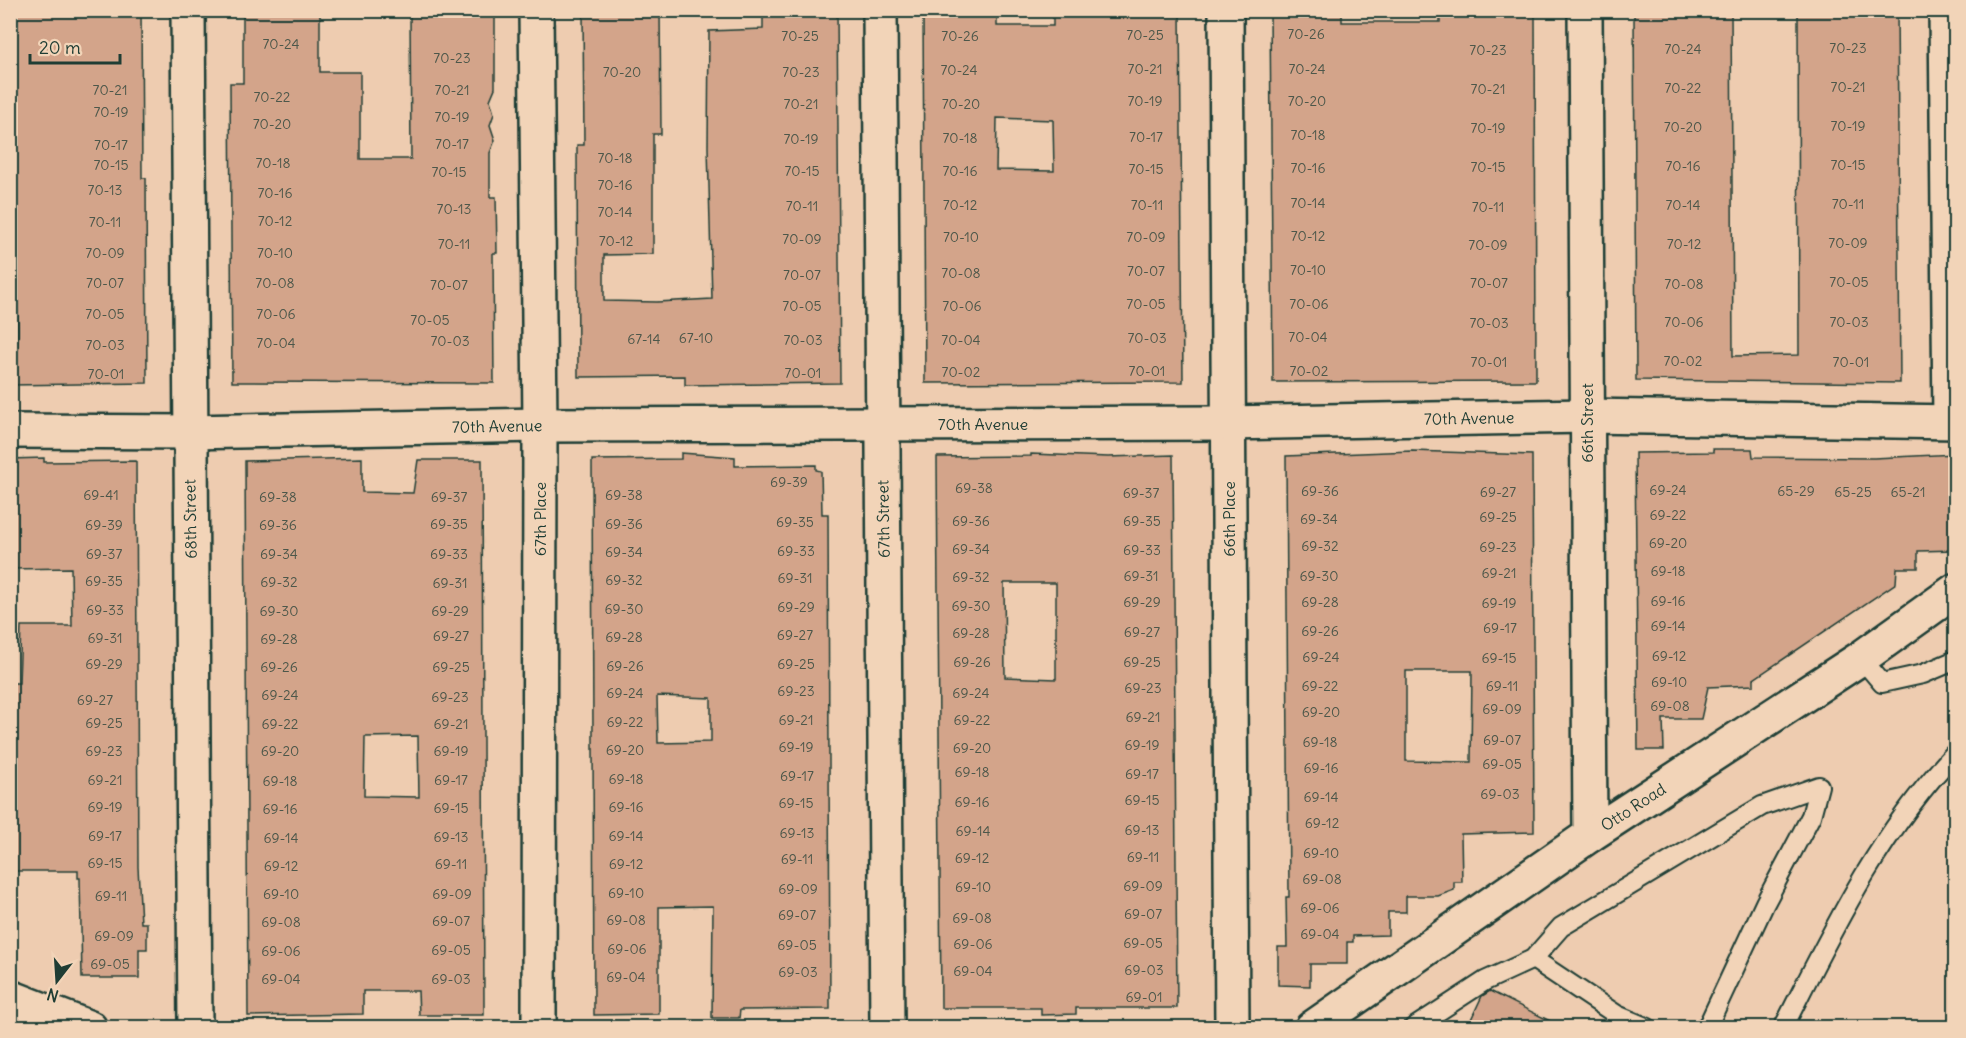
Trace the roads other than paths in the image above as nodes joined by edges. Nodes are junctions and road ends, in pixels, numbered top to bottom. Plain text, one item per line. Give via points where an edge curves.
1 (188, 10) edge
2 (536, 10) edge
3 (880, 10) edge
4 (1226, 10) edge
5 (1585, 10) edge
6 (1946, 10) edge
7 (1587, 416) junction
8 (1953, 422) edge
9 (1228, 423) junction
10 (540, 425) junction
11 (882, 425) junction
12 (10, 431) edge
13 (190, 432) junction
14 (1956, 590) edge
15 (1861, 658) junction
16 (1956, 660) edge
17 (1956, 752) edge
18 (1590, 835) junction
19 (1533, 959) junction
20 (10, 997) edge
21 (90, 1028) edge
22 (195, 1028) edge
23 (539, 1028) edge
24 (887, 1028) edge
25 (1232, 1028) edge
26 (1312, 1028) edge
27 (1413, 1028) edge
28 (1648, 1028) edge
29 (1704, 1028) edge
30 (1783, 1028) edge

1 - 13 street, 68th Street
2 - 10 street, 67th Place
3 - 11 street, 67th Street
4 - 9 street, 66th Place
5 - 7 street, 66th Street
6 - 8 street
7 - 8 street, 70th Avenue
7 - 9 street, 70th Avenue
7 - 18 street, 66th Street
9 - 11 street, 70th Avenue
9 - 25 street, 66th Place
10 - 11 street, 70th Avenue
10 - 13 street, 70th Avenue
10 - 23 street, 67th Place
11 - 24 street, 67th Street
12 - 13 street, 70th Avenue
13 - 22 street, 68th Street
14 - 15 street, Otto Road
15 - 16 lane via 1882,683 1923,674
15 - 18 street, Otto Road
17 - 30 lane via 1914,802 1854,891
18 - 26 street, Otto Road
19 - 27 lane via 1485,981
19 - 28 lane via 1617,1015
19 - 29 lane via 1561,927 1762,806 1819,786 1811,816
20 - 21 street

